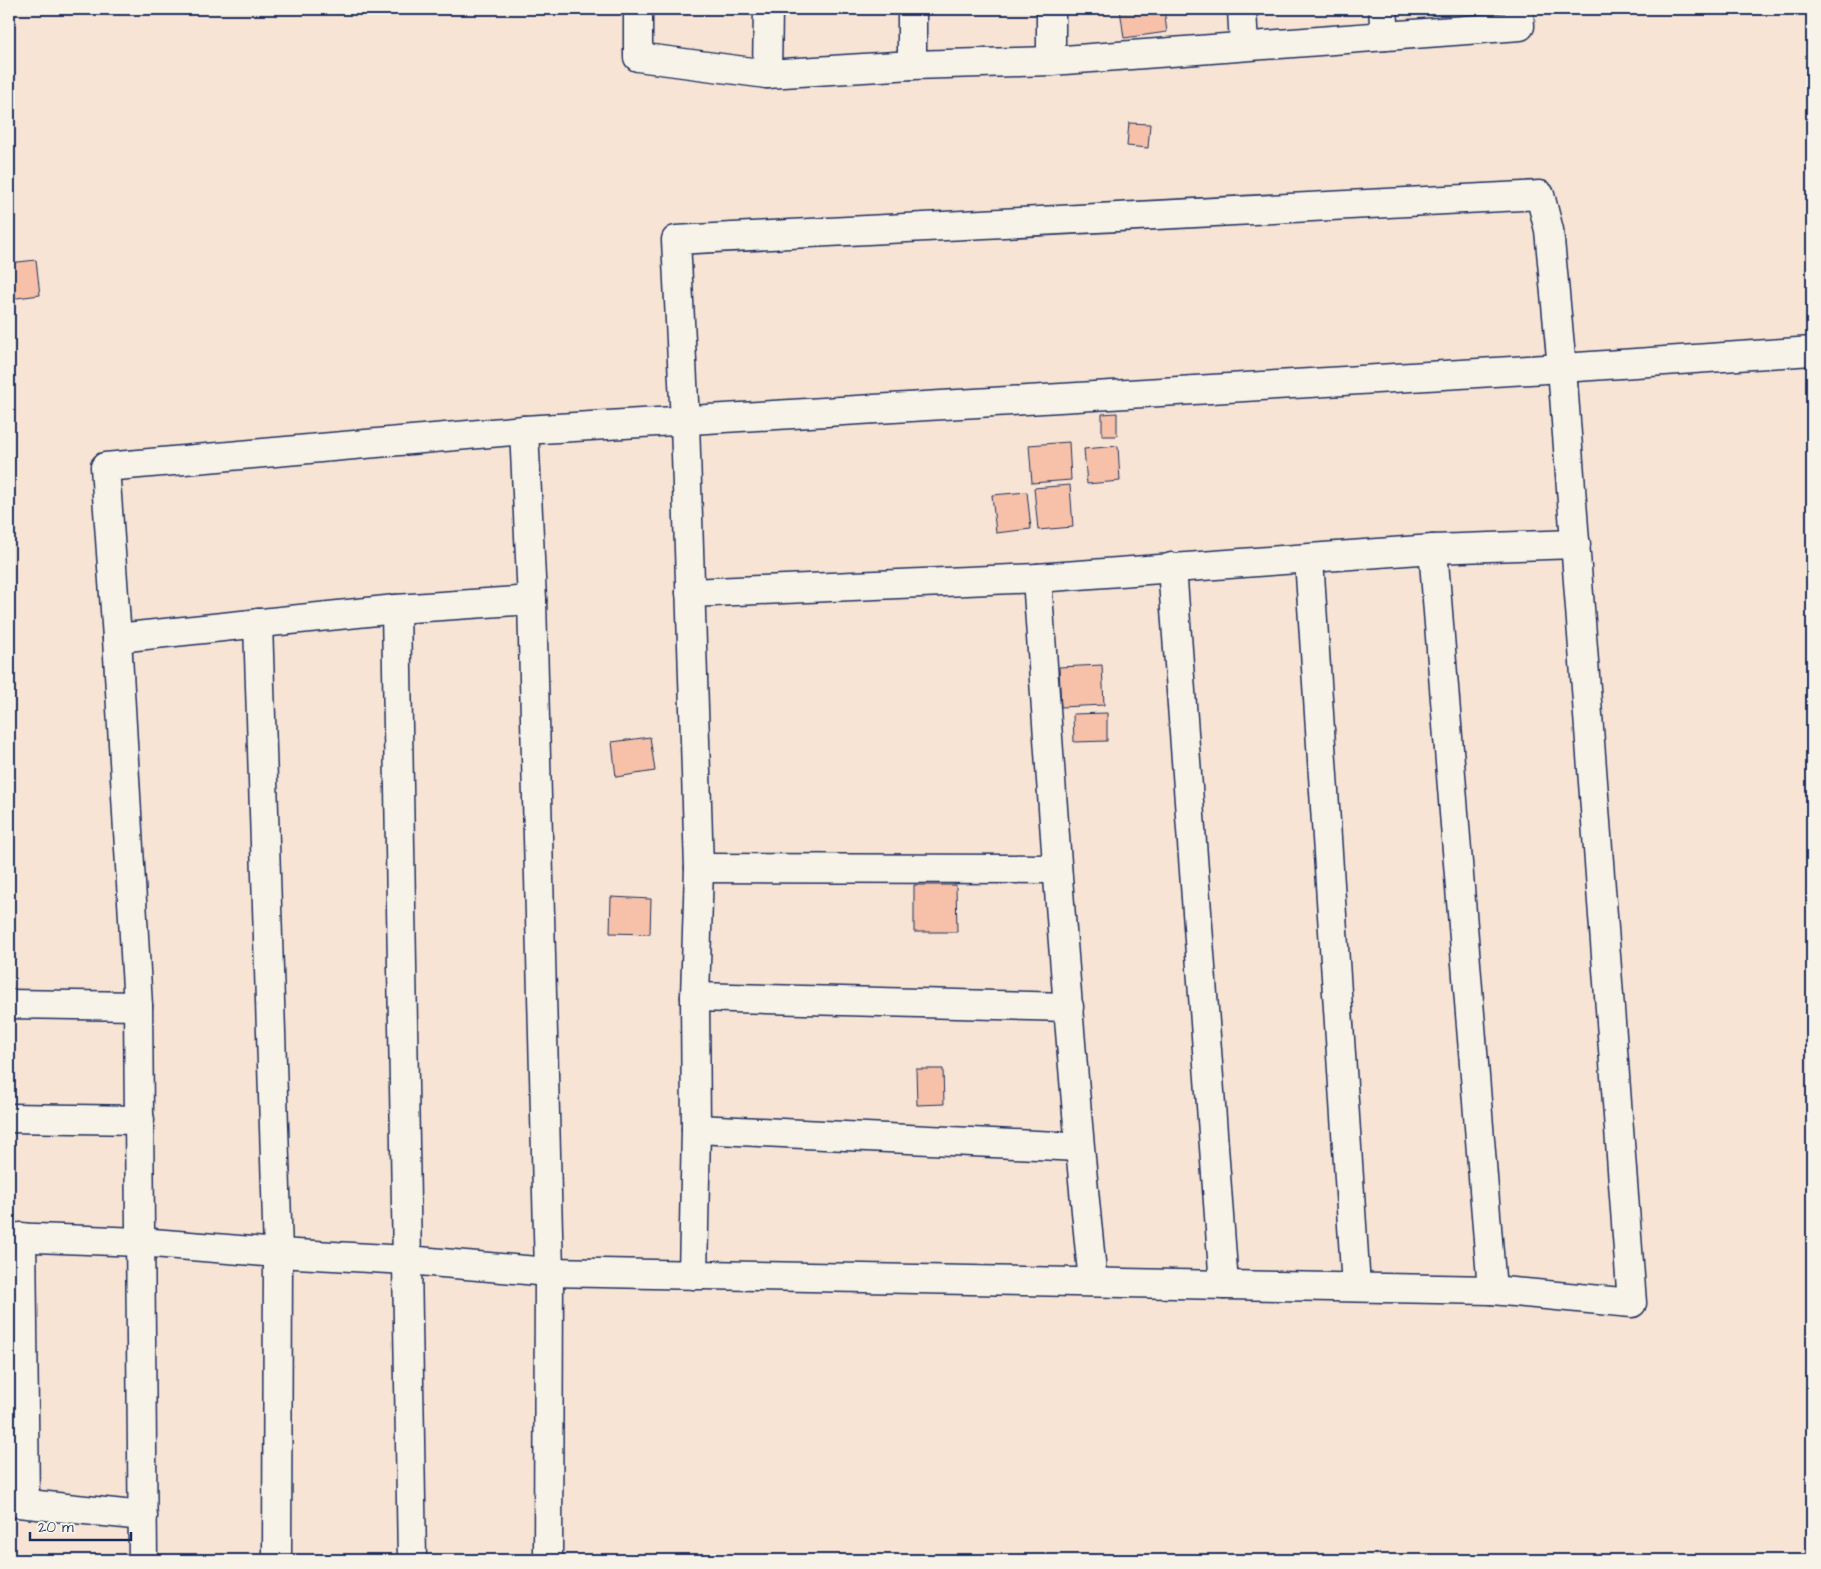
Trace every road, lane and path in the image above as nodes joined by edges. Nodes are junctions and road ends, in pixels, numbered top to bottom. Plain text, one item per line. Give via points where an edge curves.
1 (638, 9) edge
2 (768, 9) edge
3 (912, 9) edge
4 (1051, 9) edge
5 (1242, 9) edge
6 (1383, 9) edge
7 (1519, 9) edge
8 (1385, 36) junction
9 (1244, 46) junction
10 (1051, 61) junction
11 (912, 65) junction
12 (767, 74) junction
13 (1812, 351) edge
14 (1562, 368) junction
15 (685, 422) junction
16 (524, 430) junction
17 (1576, 544) junction
18 (1432, 549) junction
19 (1309, 559) junction
20 (1172, 567) junction
21 (1037, 578) junction
22 (690, 592) junction
23 (532, 600) junction
24 (396, 609) junction
25 (258, 623) junction
26 (117, 638) junction
27 (699, 868) junction
28 (1057, 870) junction
29 (695, 997) junction
30 (9, 1004) edge
31 (138, 1006) junction
32 (1069, 1007) junction
33 (9, 1118) edge
34 (140, 1120) junction
35 (696, 1129) junction
36 (1079, 1147) junction
37 (15, 1237) edge
38 (140, 1242) junction
39 (278, 1253) junction
40 (407, 1260) junction
41 (549, 1272) junction
42 (693, 1275) junction
43 (1093, 1282) junction
44 (1224, 1285) junction
45 (1356, 1287) junction
46 (1492, 1290) junction
47 (17, 1502) edge
48 (142, 1516) junction
49 (143, 1560) edge
50 (277, 1560) edge
51 (412, 1560) edge
52 (548, 1560) edge

1 - 12 street via 638,57
2 - 12 street
3 - 11 street
4 - 10 street
5 - 9 street
6 - 8 street
7 - 8 street via 1520,26
8 - 9 street
9 - 10 street
10 - 11 street
11 - 12 street
13 - 14 street
14 - 15 street
14 - 15 street via 1549,230 1540,195 676,240
14 - 17 street
15 - 16 street
15 - 22 street
16 - 23 street
16 - 26 street via 104,467
17 - 18 street
17 - 46 street via 1632,1303
18 - 19 street
18 - 46 street
19 - 20 street
19 - 45 street
20 - 21 street
20 - 44 street
21 - 22 street
21 - 28 street
22 - 27 street
23 - 24 street
23 - 41 street
24 - 25 street
24 - 40 street
25 - 26 street
25 - 39 street
26 - 31 street
27 - 28 street
27 - 29 street
28 - 32 street
29 - 32 street
29 - 35 street
30 - 31 street
31 - 34 street
32 - 36 street
33 - 34 street
34 - 38 street
35 - 36 street
35 - 42 street
36 - 43 street
37 - 38 street
37 - 47 street
38 - 39 street
38 - 48 street
39 - 40 street
39 - 50 street
40 - 41 street
40 - 51 street
41 - 42 street
41 - 52 street
42 - 43 street
43 - 44 street
44 - 45 street
45 - 46 street
47 - 48 street
48 - 49 street

